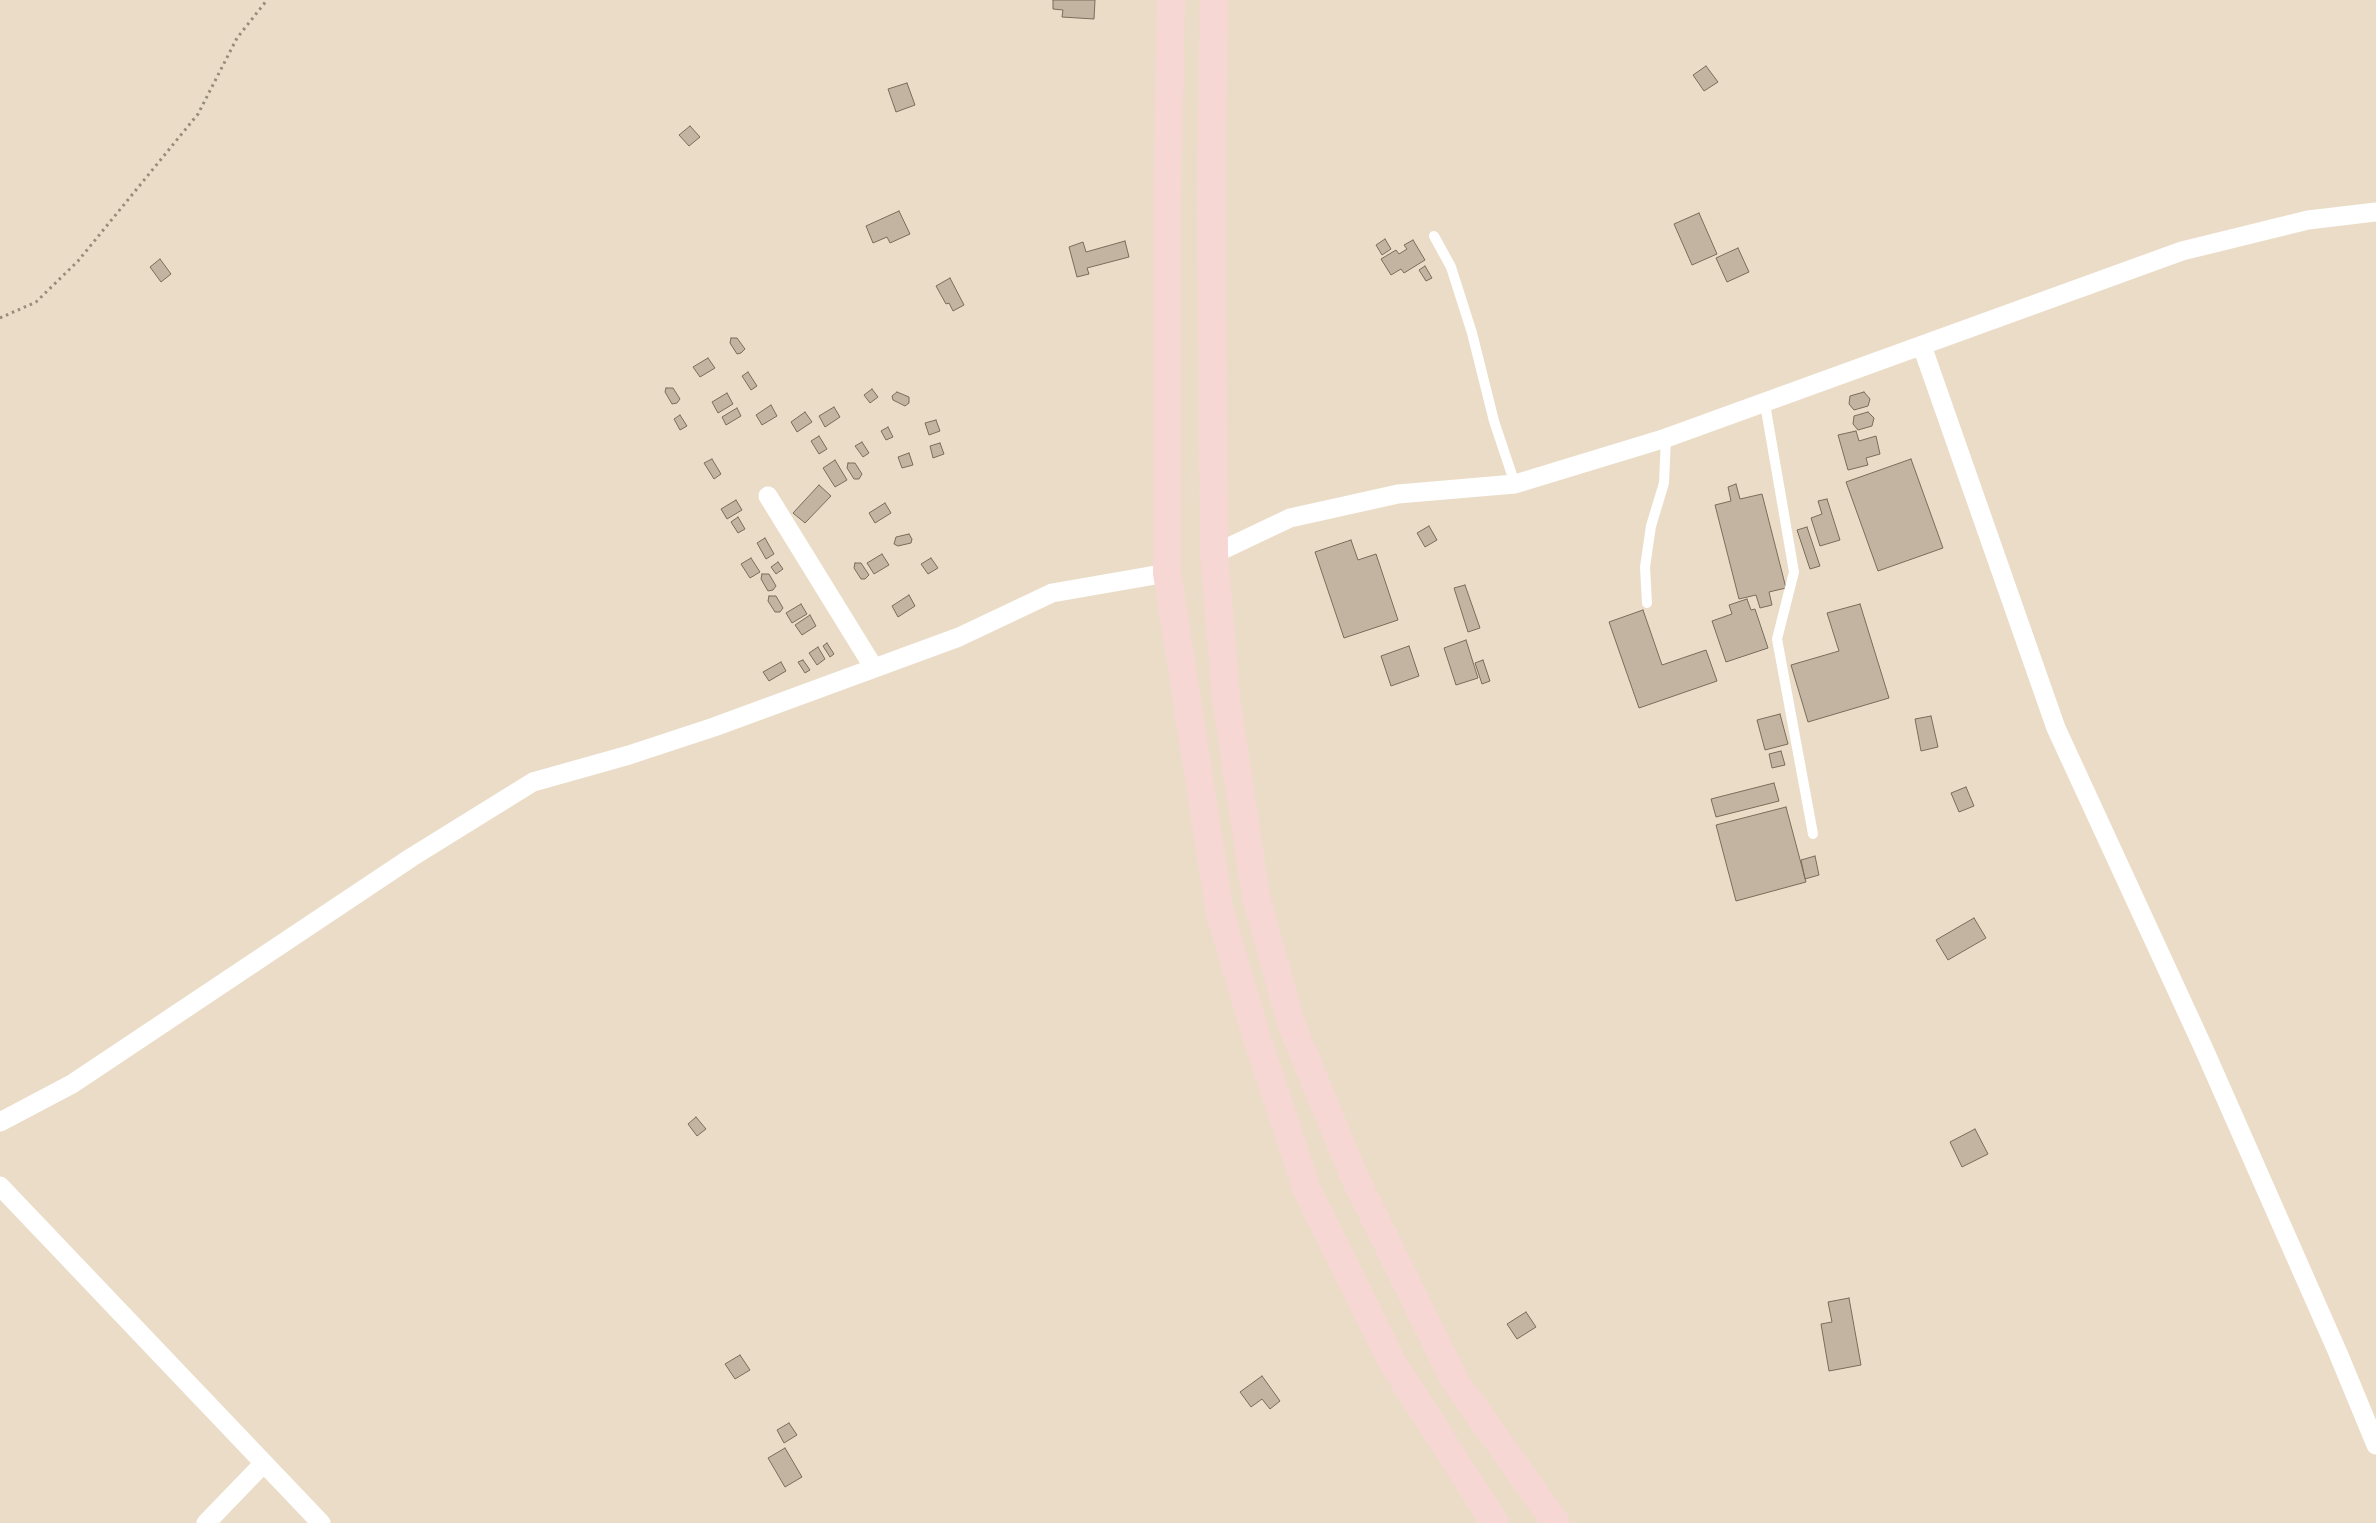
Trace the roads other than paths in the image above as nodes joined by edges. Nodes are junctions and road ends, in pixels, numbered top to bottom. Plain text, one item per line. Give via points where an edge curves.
1 (1171, 0) edge
2 (1214, 0) edge
3 (2376, 212) edge
4 (1434, 236) dead end
5 (1922, 346) junction
6 (1765, 404) junction
7 (1666, 438) junction
8 (1515, 484) junction
9 (768, 496) dead end
10 (1214, 554) junction
11 (1167, 574) junction
12 (1647, 603) dead end
13 (874, 668) junction
14 (1812, 834) dead end
15 (0, 1122) edge
16 (0, 1186) edge
17 (2376, 1445) edge
18 (263, 1464) junction
19 (206, 1523) edge
20 (321, 1523) edge
21 (1495, 1523) edge
22 (1556, 1523) edge

1 - 11 main road via 1167,206
2 - 10 main road via 1210,189
3 - 5 street via 2308,220 2182,251
4 - 8 lane via 1451,267
5 - 6 street
5 - 17 street via 2056,728 2204,1047
6 - 7 street
6 - 14 lane via 1794,572 1776,639
7 - 8 street
7 - 12 lane via 1664,483 1650,526 1645,567
8 - 10 street via 1398,494 1290,518
9 - 13 street
10 - 22 main road via 1226,698 1256,897 1291,1023 1354,1176 1455,1380
11 - 13 street via 1052,594 959,637
11 - 21 main road via 1220,912 1307,1190 1392,1362
13 - 15 street via 714,727 533,782 412,857 72,1084
16 - 18 street
18 - 19 street
18 - 20 street

